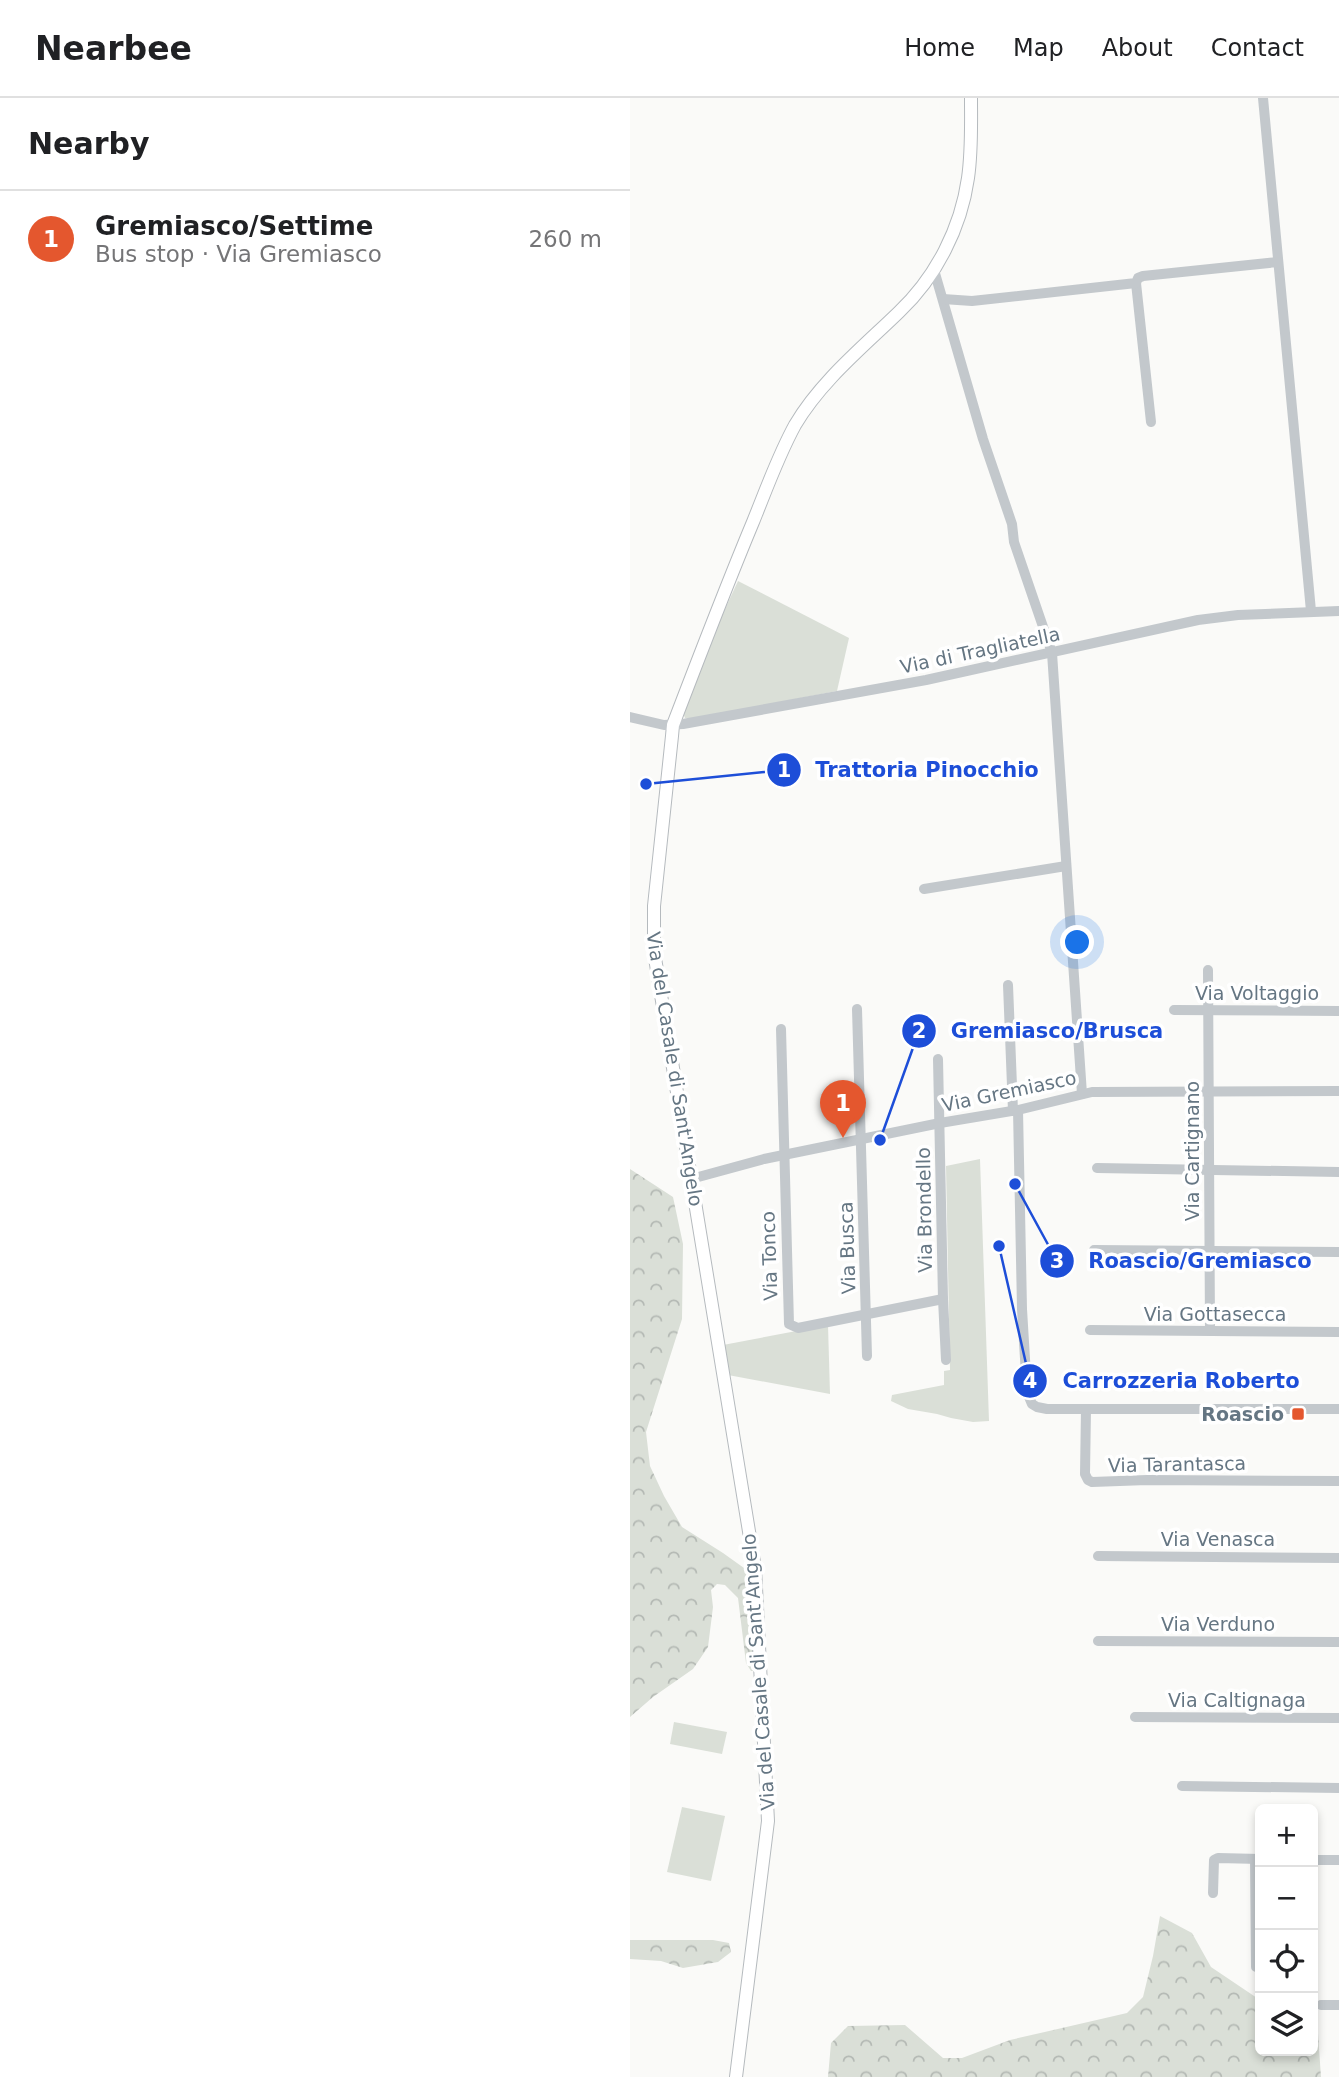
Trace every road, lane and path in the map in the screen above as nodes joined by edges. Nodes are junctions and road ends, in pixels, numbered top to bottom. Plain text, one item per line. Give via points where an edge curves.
1 (971, 98) edge
2 (1263, 98) edge
3 (1278, 262) junction
4 (934, 270) junction
5 (1136, 283) junction
6 (943, 299) junction
7 (1151, 422) dead end
8 (1311, 611) junction
9 (1339, 611) edge
10 (1052, 653) junction
11 (630, 717) edge
12 (673, 725) junction
13 (1066, 866) junction
14 (924, 888) dead end
15 (1208, 970) dead end
16 (1008, 985) dead end
17 (857, 1009) dead end
18 (1174, 1010) dead end
19 (1209, 1010) junction
20 (1339, 1011) edge
21 (781, 1029) dead end
22 (938, 1059) dead end
23 (1209, 1090) junction
24 (1339, 1091) edge
25 (1082, 1094) junction
26 (1015, 1111) junction
27 (940, 1123) junction
28 (862, 1139) junction
29 (784, 1155) junction
30 (1097, 1168) dead end
31 (1210, 1170) junction
32 (1339, 1172) edge
33 (691, 1179) junction
34 (1094, 1250) dead end
35 (1210, 1251) junction
36 (1339, 1252) edge
37 (943, 1299) junction
38 (866, 1314) junction
39 (1090, 1330) dead end
40 (1209, 1331) junction
41 (1339, 1332) edge
42 (867, 1356) dead end
43 (946, 1360) dead end
44 (1086, 1409) junction
45 (1339, 1409) edge
46 (1339, 1481) edge
47 (1098, 1556) dead end
48 (1339, 1558) edge
49 (1098, 1640) dead end
50 (1339, 1642) edge
51 (1135, 1717) dead end
52 (1339, 1718) edge
53 (1182, 1786) dead end
54 (1339, 1787) edge
55 (1255, 1859) edge
56 (1318, 1860) edge
57 (1339, 1860) edge
58 (1258, 1867) edge
59 (1213, 1893) dead end
60 (1257, 1930) edge
61 (1321, 2005) dead end
62 (1339, 2005) edge
63 (736, 2077) edge

1 - 4 main road, Via del Casale di Sant'Angelo via 964,201
2 - 3 street
3 - 5 street via 1143,276
3 - 8 street
4 - 6 street
4 - 12 main road, Via del Casale di Sant'Angelo via 902,310 818,394 794,428
5 - 6 street via 972,301
5 - 7 street
6 - 10 street via 1014,542
8 - 9 street, Via di Tragliatella
8 - 10 street, Via di Tragliatella via 1216,617
10 - 12 street, Via di Tragliatella
10 - 13 street
11 - 12 street, Via di Tragliatella
12 - 33 main road, Via del Casale di Sant'Angelo via 653,930
13 - 14 street
13 - 25 street
15 - 19 street, Via Cartignano
16 - 26 street
17 - 28 street, Via Busca
18 - 19 street, Via Voltaggio
19 - 20 street, Via Voltaggio
19 - 23 street, Via Cartignano
21 - 29 street
22 - 27 street, Via Brondello
23 - 24 street, Via Gremiasco
23 - 25 street, Via Gremiasco
23 - 31 street, Via Cartignano
25 - 26 street, Via Gremiasco
26 - 27 street, Via Gremiasco
26 - 44 street via 1027,1395 1041,1408
27 - 28 street, Via Gremiasco
27 - 37 street, Via Brondello
28 - 29 street, Via Gremiasco
28 - 38 street, Via Busca
29 - 33 street, Via Gremiasco
29 - 38 street, Via Tonco via 789,1324 798,1328
30 - 31 street
31 - 32 street
31 - 35 street, Via Cartignano
33 - 63 main road, Via del Casale di Sant'Angelo via 754,1556 767,1786 765,1843
34 - 35 street
35 - 36 street
35 - 40 street, Via Cartignano
37 - 38 street, Via Tonco
37 - 43 street, Via Brondello
38 - 42 street, Via Busca
39 - 40 street, Via Gottasecca
40 - 41 street, Via Gottasecca
44 - 45 street
44 - 46 street, Via Tarantasca via 1085,1474 1092,1482
47 - 48 street, Via Venasca
49 - 50 street, Via Verduno
51 - 52 street, Via Caltignaga
53 - 54 street
55 - 59 street via 1214,1860
56 - 57 street
58 - 60 street
61 - 62 street

